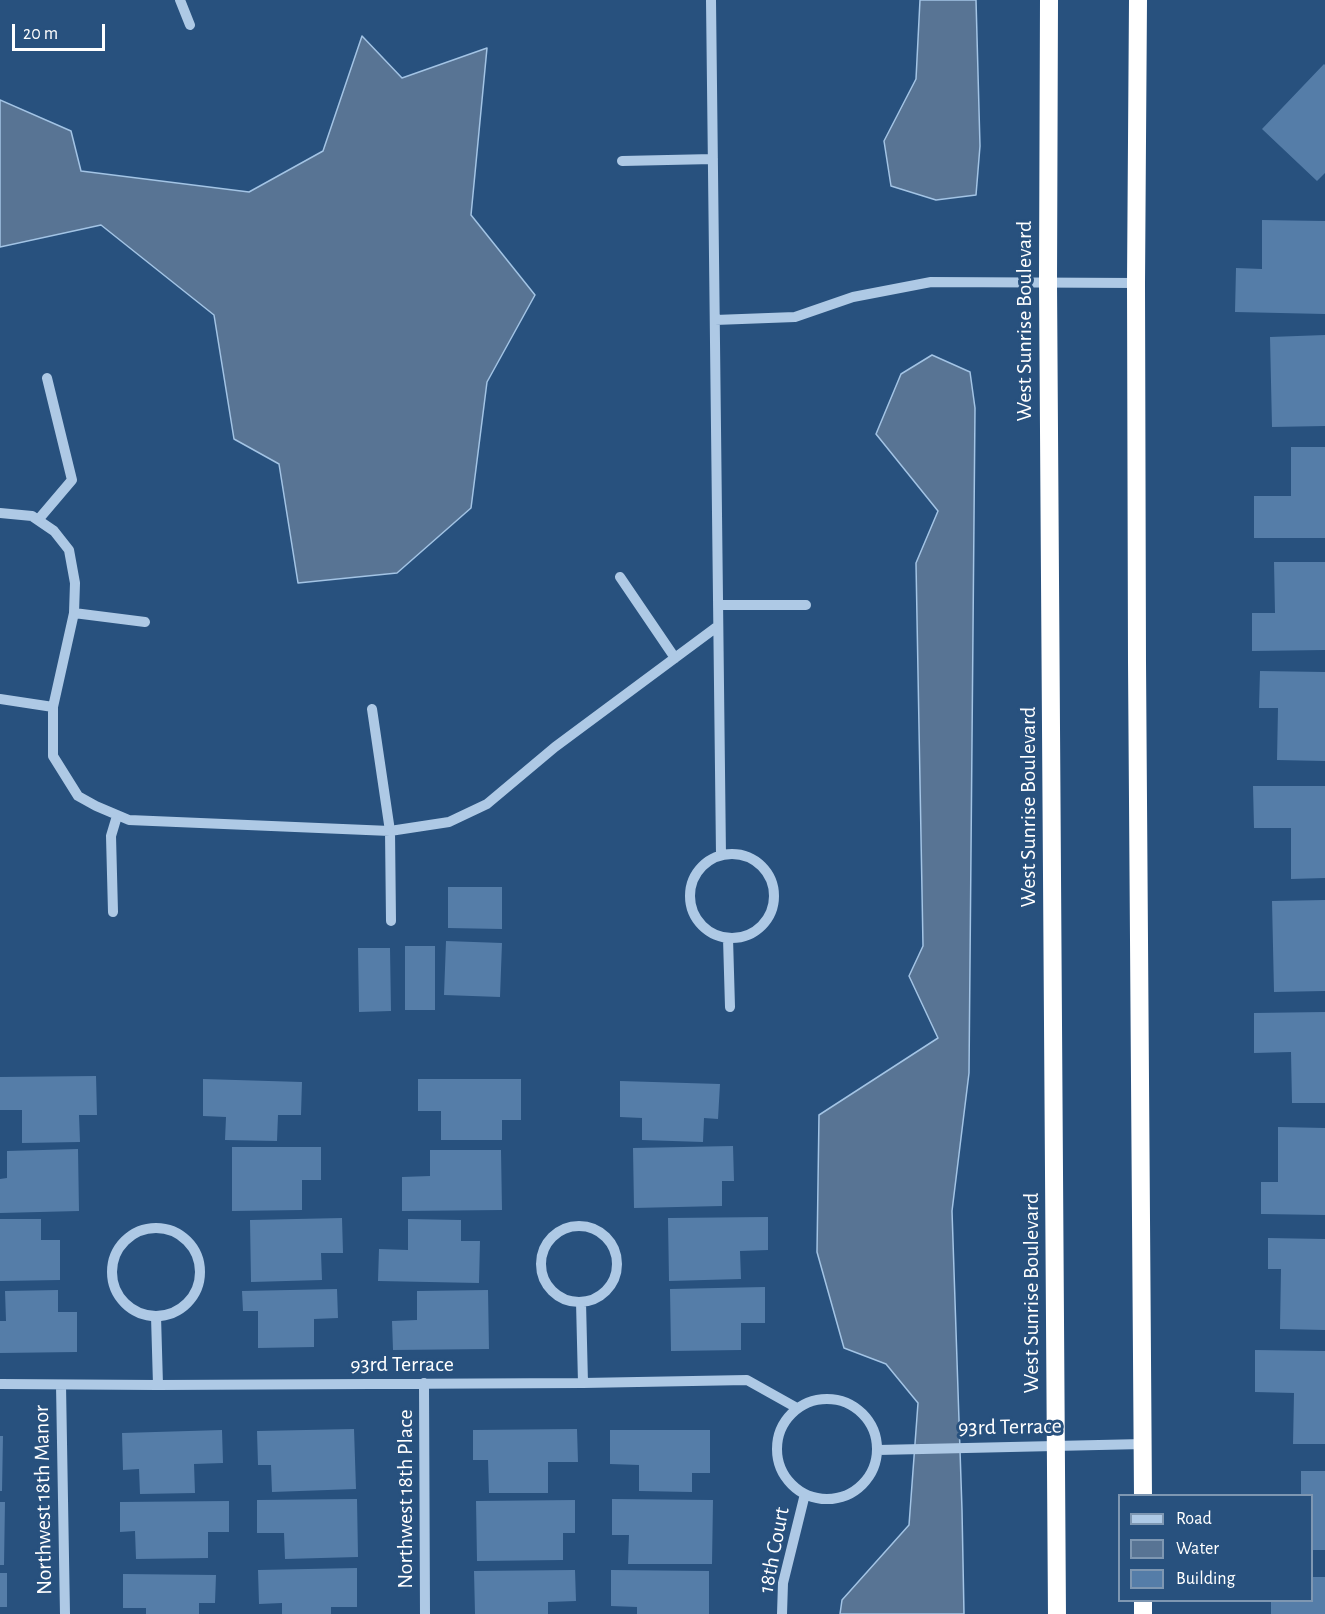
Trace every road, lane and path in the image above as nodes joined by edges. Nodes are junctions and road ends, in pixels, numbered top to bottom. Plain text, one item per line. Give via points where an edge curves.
1 (180, 0) edge
2 (711, 0) edge
3 (1049, 0) edge
4 (1138, 0) edge
5 (190, 25) dead end
6 (713, 159) junction
7 (622, 161) dead end
8 (1048, 283) junction
9 (1136, 283) junction
10 (715, 320) junction
11 (47, 378) dead end
12 (0, 513) edge
13 (38, 520) junction
14 (620, 577) dead end
15 (718, 605) junction
16 (806, 605) dead end
17 (74, 613) junction
18 (145, 622) dead end
19 (718, 626) junction
20 (675, 658) junction
21 (0, 699) edge
22 (53, 707) junction
23 (372, 709) dead end
24 (117, 816) junction
25 (390, 831) junction
26 (721, 855) junction
27 (113, 912) dead end
28 (391, 921) dead end
29 (728, 938) junction
30 (730, 1006) dead end
31 (581, 1302) junction
32 (156, 1316) junction
33 (424, 1383) junction
34 (583, 1383) junction
35 (0, 1384) edge
36 (61, 1385) junction
37 (158, 1385) junction
38 (797, 1408) junction
39 (1143, 1444) junction
40 (1056, 1446) junction
41 (878, 1450) junction
42 (805, 1494) junction
43 (1143, 1494) edge
44 (65, 1614) edge
45 (425, 1614) edge
46 (783, 1614) edge
47 (1057, 1614) edge

1 - 5 street
2 - 6 street
3 - 8 highway, West Sunrise Boulevard
4 - 9 highway
6 - 7 street
6 - 10 street
8 - 9 street
8 - 10 street via 931,282 853,297 795,317
8 - 40 highway, West Sunrise Boulevard
9 - 39 highway
10 - 15 street
11 - 13 street via 72,480
12 - 13 street
13 - 17 street via 54,531 69,550 75,583
14 - 20 street
15 - 16 street
15 - 19 street
17 - 18 street
17 - 22 street
19 - 20 street
19 - 26 street
20 - 25 street via 555,747 487,804 448,822
21 - 22 street
22 - 24 street via 53,756 78,796
23 - 25 street
24 - 25 street via 129,820
24 - 27 street via 111,836
25 - 28 street
26 - 29 street via 704,863 695,874 690,903 704,928
26 - 29 street via 745,855 757,861 767,872 774,897 765,923 742,937
29 - 30 street
31 - 31 street via 605,1292 617,1269 612,1243 603,1234 580,1225 557,1232 548,1240 540,1263 542,1275 556,1295
31 - 34 street
32 - 32 street via 130,1308 120,1298 112,1271 114,1256 132,1234 159,1227 184,1237 193,1247 201,1273 192,1298 182,1308
32 - 37 street
33 - 34 street, 93rd Terrace
33 - 37 street, 93rd Terrace
33 - 45 street, Northwest 18th Place
34 - 38 street, 93rd Terrace via 747,1380
35 - 36 street, 93rd Terrace
36 - 37 street, 93rd Terrace
36 - 44 street, Northwest 18th Manor
38 - 41 street via 827,1398 843,1400 868,1419 876,1434
38 - 42 street via 785,1421 777,1454 782,1470
39 - 40 street, 93rd Terrace
39 - 43 highway
40 - 41 street, 93rd Terrace
40 - 47 highway, West Sunrise Boulevard
41 - 42 street via 875,1466 854,1492 821,1499
42 - 46 street, 18th Court via 783,1583

